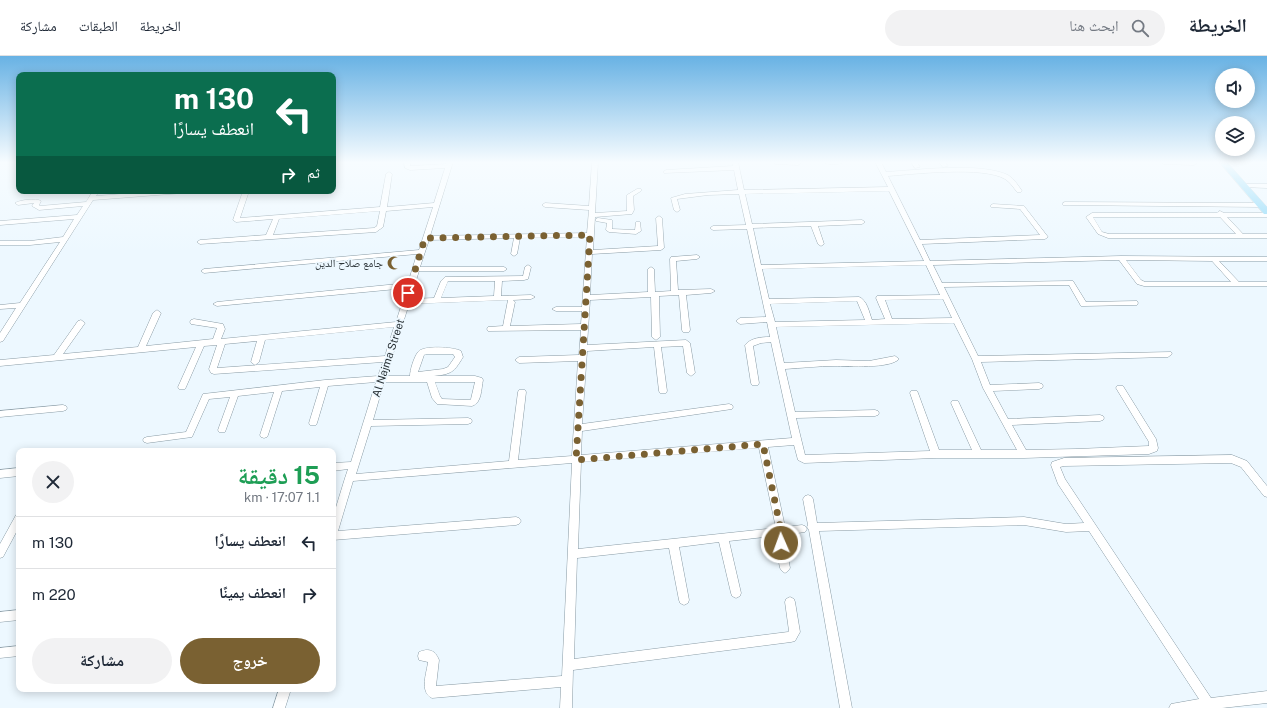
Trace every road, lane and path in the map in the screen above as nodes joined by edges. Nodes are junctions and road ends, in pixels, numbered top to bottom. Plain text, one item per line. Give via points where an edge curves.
1 (386, 192) edge
2 (440, 192) edge
3 (593, 192) edge
4 (635, 192) edge
5 (735, 192) edge
6 (742, 192) edge
7 (894, 192) edge
8 (1250, 192) edge
9 (94, 194) edge
10 (156, 194) edge
11 (245, 194) edge
12 (89, 201) junction
13 (18, 202) dead end
14 (1065, 204) dead end
15 (436, 205) junction
16 (545, 205) dead end
17 (1213, 205) junction
18 (1261, 205) junction
19 (993, 206) dead end
20 (383, 208) junction
21 (677, 210) dead end
22 (1267, 212) edge
23 (591, 214) junction
24 (1223, 215) junction
25 (1267, 215) edge
26 (277, 216) junction
27 (79, 217) junction
28 (659, 218) dead end
29 (862, 222) dead end
30 (0, 223) edge
31 (638, 223) dead end
32 (814, 224) junction
33 (750, 226) junction
34 (712, 228) dead end
35 (379, 229) junction
36 (590, 235) junction
37 (1241, 236) junction
38 (1267, 236) edge
39 (269, 237) junction
40 (378, 238) dead end
41 (425, 238) junction
42 (517, 238) junction
43 (64, 239) junction
44 (200, 242) dead end
45 (917, 242) junction
46 (0, 243) edge
47 (821, 244) dead end
48 (420, 252) junction
49 (589, 252) junction
50 (514, 254) dead end
51 (696, 257) dead end
52 (1120, 258) junction
53 (1214, 259) junction
54 (1267, 259) edge
55 (928, 263) junction
56 (528, 267) dead end
57 (758, 268) junction
58 (416, 269) junction
59 (504, 269) dead end
60 (651, 269) dead end
61 (204, 272) dead end
62 (499, 278) junction
63 (1237, 284) junction
64 (1267, 284) edge
65 (411, 285) junction
66 (939, 285) junction
67 (711, 291) dead end
68 (679, 293) junction
69 (654, 294) junction
70 (944, 296) junction
71 (531, 297) dead end
72 (587, 298) junction
73 (497, 299) junction
74 (437, 300) junction
75 (406, 302) junction
76 (511, 302) dead end
77 (767, 302) junction
78 (1134, 303) dead end
79 (217, 304) dead end
80 (22, 305) junction
81 (0, 307) edge
82 (556, 309) dead end
83 (586, 309) junction
84 (157, 313) dead end
85 (956, 320) junction
86 (740, 321) dead end
87 (194, 322) dead end
88 (771, 322) junction
89 (869, 322) junction
90 (890, 322) junction
91 (81, 323) dead end
92 (399, 324) junction
93 (585, 327) junction
94 (506, 328) junction
95 (491, 329) dead end
96 (686, 330) dead end
97 (262, 338) junction
98 (0, 339) edge
99 (775, 339) junction
100 (657, 341) junction
101 (220, 342) junction
102 (201, 344) junction
103 (583, 348) junction
104 (140, 350) junction
105 (1168, 354) dead end
106 (57, 357) junction
107 (582, 358) junction
108 (388, 359) junction
109 (895, 359) dead end
110 (976, 359) junction
111 (519, 360) dead end
112 (255, 362) dead end
113 (0, 363) edge
114 (781, 366) junction
115 (691, 373) dead end
116 (413, 375) junction
117 (382, 378) junction
118 (430, 379) junction
119 (324, 383) junction
120 (756, 383) dead end
121 (1039, 386) dead end
122 (182, 387) dead end
123 (279, 388) junction
124 (987, 388) junction
125 (1120, 388) dead end
126 (663, 391) dead end
127 (522, 392) dead end
128 (234, 393) junction
129 (914, 393) dead end
130 (955, 403) dead end
131 (728, 407) dead end
132 (63, 408) dead end
133 (875, 412) dead end
134 (0, 414) edge
135 (791, 416) junction
136 (1100, 418) dead end
137 (468, 421) dead end
138 (1006, 422) junction
139 (313, 423) dead end
140 (367, 423) junction
141 (578, 428) junction
142 (222, 430) dead end
143 (264, 436) dead end
144 (146, 440) dead end
145 (796, 441) junction
146 (763, 444) junction
147 (978, 453) junction
148 (936, 454) junction
149 (1024, 454) junction
150 (576, 460) junction
151 (354, 464) junction
152 (513, 465) junction
153 (336, 467) edge
154 (16, 472) edge
155 (0, 474) edge
156 (349, 478) junction
157 (1267, 492) edge
158 (808, 499) dead end
159 (338, 502) edge
160 (336, 514) edge
161 (516, 521) dead end
162 (16, 524) edge
163 (1092, 527) junction
164 (807, 528) junction
165 (780, 531) junction
166 (336, 536) edge
167 (723, 538) junction
168 (673, 543) junction
169 (0, 554) edge
170 (573, 554) junction
171 (785, 568) dead end
172 (736, 593) dead end
173 (684, 600) dead end
174 (790, 602) dead end
175 (16, 615) edge
176 (0, 617) edge
177 (16, 651) edge
178 (0, 653) edge
179 (423, 656) dead end
180 (568, 666) junction
181 (567, 681) junction
182 (283, 692) edge
183 (1267, 697) edge
184 (1208, 703) junction
185 (279, 708) edge
186 (566, 708) edge
187 (846, 708) edge
188 (1175, 708) edge

1 - 20 street
2 - 15 street, Al Najma Street
3 - 23 street
4 - 23 street via 630,195 630,213
5 - 21 street via 677,196 674,198
6 - 33 street
7 - 45 street
8 - 18 main road
9 - 12 street
10 - 12 street
11 - 26 street via 236,220
12 - 13 street via 39,208 35,206 38,201
12 - 27 street
14 - 17 street
15 - 20 street
15 - 41 street, Al Najma Street
16 - 23 street
17 - 18 street
17 - 24 street
18 - 22 main road
19 - 45 street via 1022,207 1045,237
20 - 26 street
20 - 35 street
23 - 31 street via 610,221 611,231 636,232
23 - 36 street
24 - 25 street
24 - 37 street
24 - 37 street via 1088,217 1100,233 1108,236
26 - 39 street
27 - 30 street
27 - 43 street
28 - 49 street via 661,248
29 - 32 street
32 - 33 street
32 - 47 street
33 - 34 street
33 - 57 street
35 - 39 street
35 - 40 street
36 - 42 street
36 - 49 street
37 - 38 street
39 - 44 street
41 - 42 street
41 - 48 street, Al Najma Street
42 - 50 street
43 - 46 street
43 - 80 street
45 - 55 street
48 - 58 street, Al Najma Street
48 - 61 street
49 - 72 street
51 - 68 street via 673,259
52 - 53 street
52 - 55 street
52 - 63 street via 1139,282 1144,284
53 - 54 street
53 - 63 street
55 - 57 street
55 - 66 street
56 - 62 street via 524,278
57 - 77 street
58 - 59 street
58 - 65 street, Al Najma Street
60 - 69 street
62 - 73 street
62 - 74 street via 447,279
63 - 64 street
65 - 75 street, Al Najma Street
65 - 79 street
66 - 70 street
66 - 78 street via 1071,283 1084,304
67 - 68 street
68 - 69 street
68 - 96 street
69 - 72 street
69 - 100 street
70 - 85 street
70 - 90 street via 880,298
71 - 73 street
72 - 83 street
73 - 74 street
74 - 75 street
75 - 92 street, Al Najma Street
76 - 94 street
77 - 88 street
77 - 89 street via 859,299
80 - 81 street
80 - 98 street
82 - 83 street
83 - 93 street
84 - 104 street
85 - 90 street
85 - 110 street
86 - 88 street
87 - 101 street via 220,326
88 - 89 street
88 - 99 street
89 - 90 street
91 - 106 street
92 - 97 street
92 - 108 street, Al Najma Street
93 - 94 street
93 - 103 street
94 - 95 street
97 - 101 street
97 - 112 street
99 - 114 street
99 - 120 street via 760,340 750,346
100 - 103 street
100 - 115 street via 686,343
100 - 126 street
101 - 102 street
101 - 108 street via 214,371
102 - 104 street
102 - 122 street
103 - 107 street
104 - 106 street
105 - 110 street
106 - 113 street
107 - 111 street
107 - 141 street
108 - 117 street, Al Najma Street
109 - 114 street via 869,364
110 - 124 street
114 - 135 street
116 - 116 street via 444,372 450,369 459,357 458,353 425,351 421,353
116 - 117 street
117 - 118 street
117 - 119 street
117 - 140 street, Al Najma Street
118 - 118 street via 436,398 440,402 472,403 475,400 478,379
119 - 123 street
119 - 139 street
121 - 124 street
123 - 128 street
123 - 143 street
124 - 138 street
125 - 149 street via 1154,441 1154,448
127 - 152 street
128 - 142 street
128 - 144 street via 206,396 189,436
129 - 148 street
130 - 147 street
131 - 141 street
132 - 134 street
133 - 135 street
135 - 145 street
136 - 138 street
137 - 140 street
138 - 149 street
140 - 151 street, Al Najma Street
141 - 150 street
145 - 146 street
145 - 148 street via 799,454 804,459
146 - 150 street
146 - 165 street
147 - 148 street
147 - 149 street
150 - 152 street
150 - 170 street
151 - 153 street
151 - 156 street, Al Najma Street
152 - 156 street
154 - 155 street
156 - 159 street, Al Najma Street
157 - 163 street via 1244,464 1232,459 1058,463 1055,465 1061,482
158 - 164 street
159 - 160 street, Al Najma Street
161 - 166 street
162 - 169 street
163 - 164 street via 1066,528 1024,521
163 - 184 street
164 - 165 street
164 - 187 street
165 - 167 street
165 - 171 street
167 - 168 street
167 - 172 street
168 - 170 street
168 - 173 street
170 - 180 street
174 - 180 street via 795,632 791,637
175 - 176 street
177 - 178 street
179 - 181 street via 430,655 434,660 430,689 432,692
180 - 181 street
181 - 186 street
182 - 185 street
183 - 184 street
184 - 188 street

